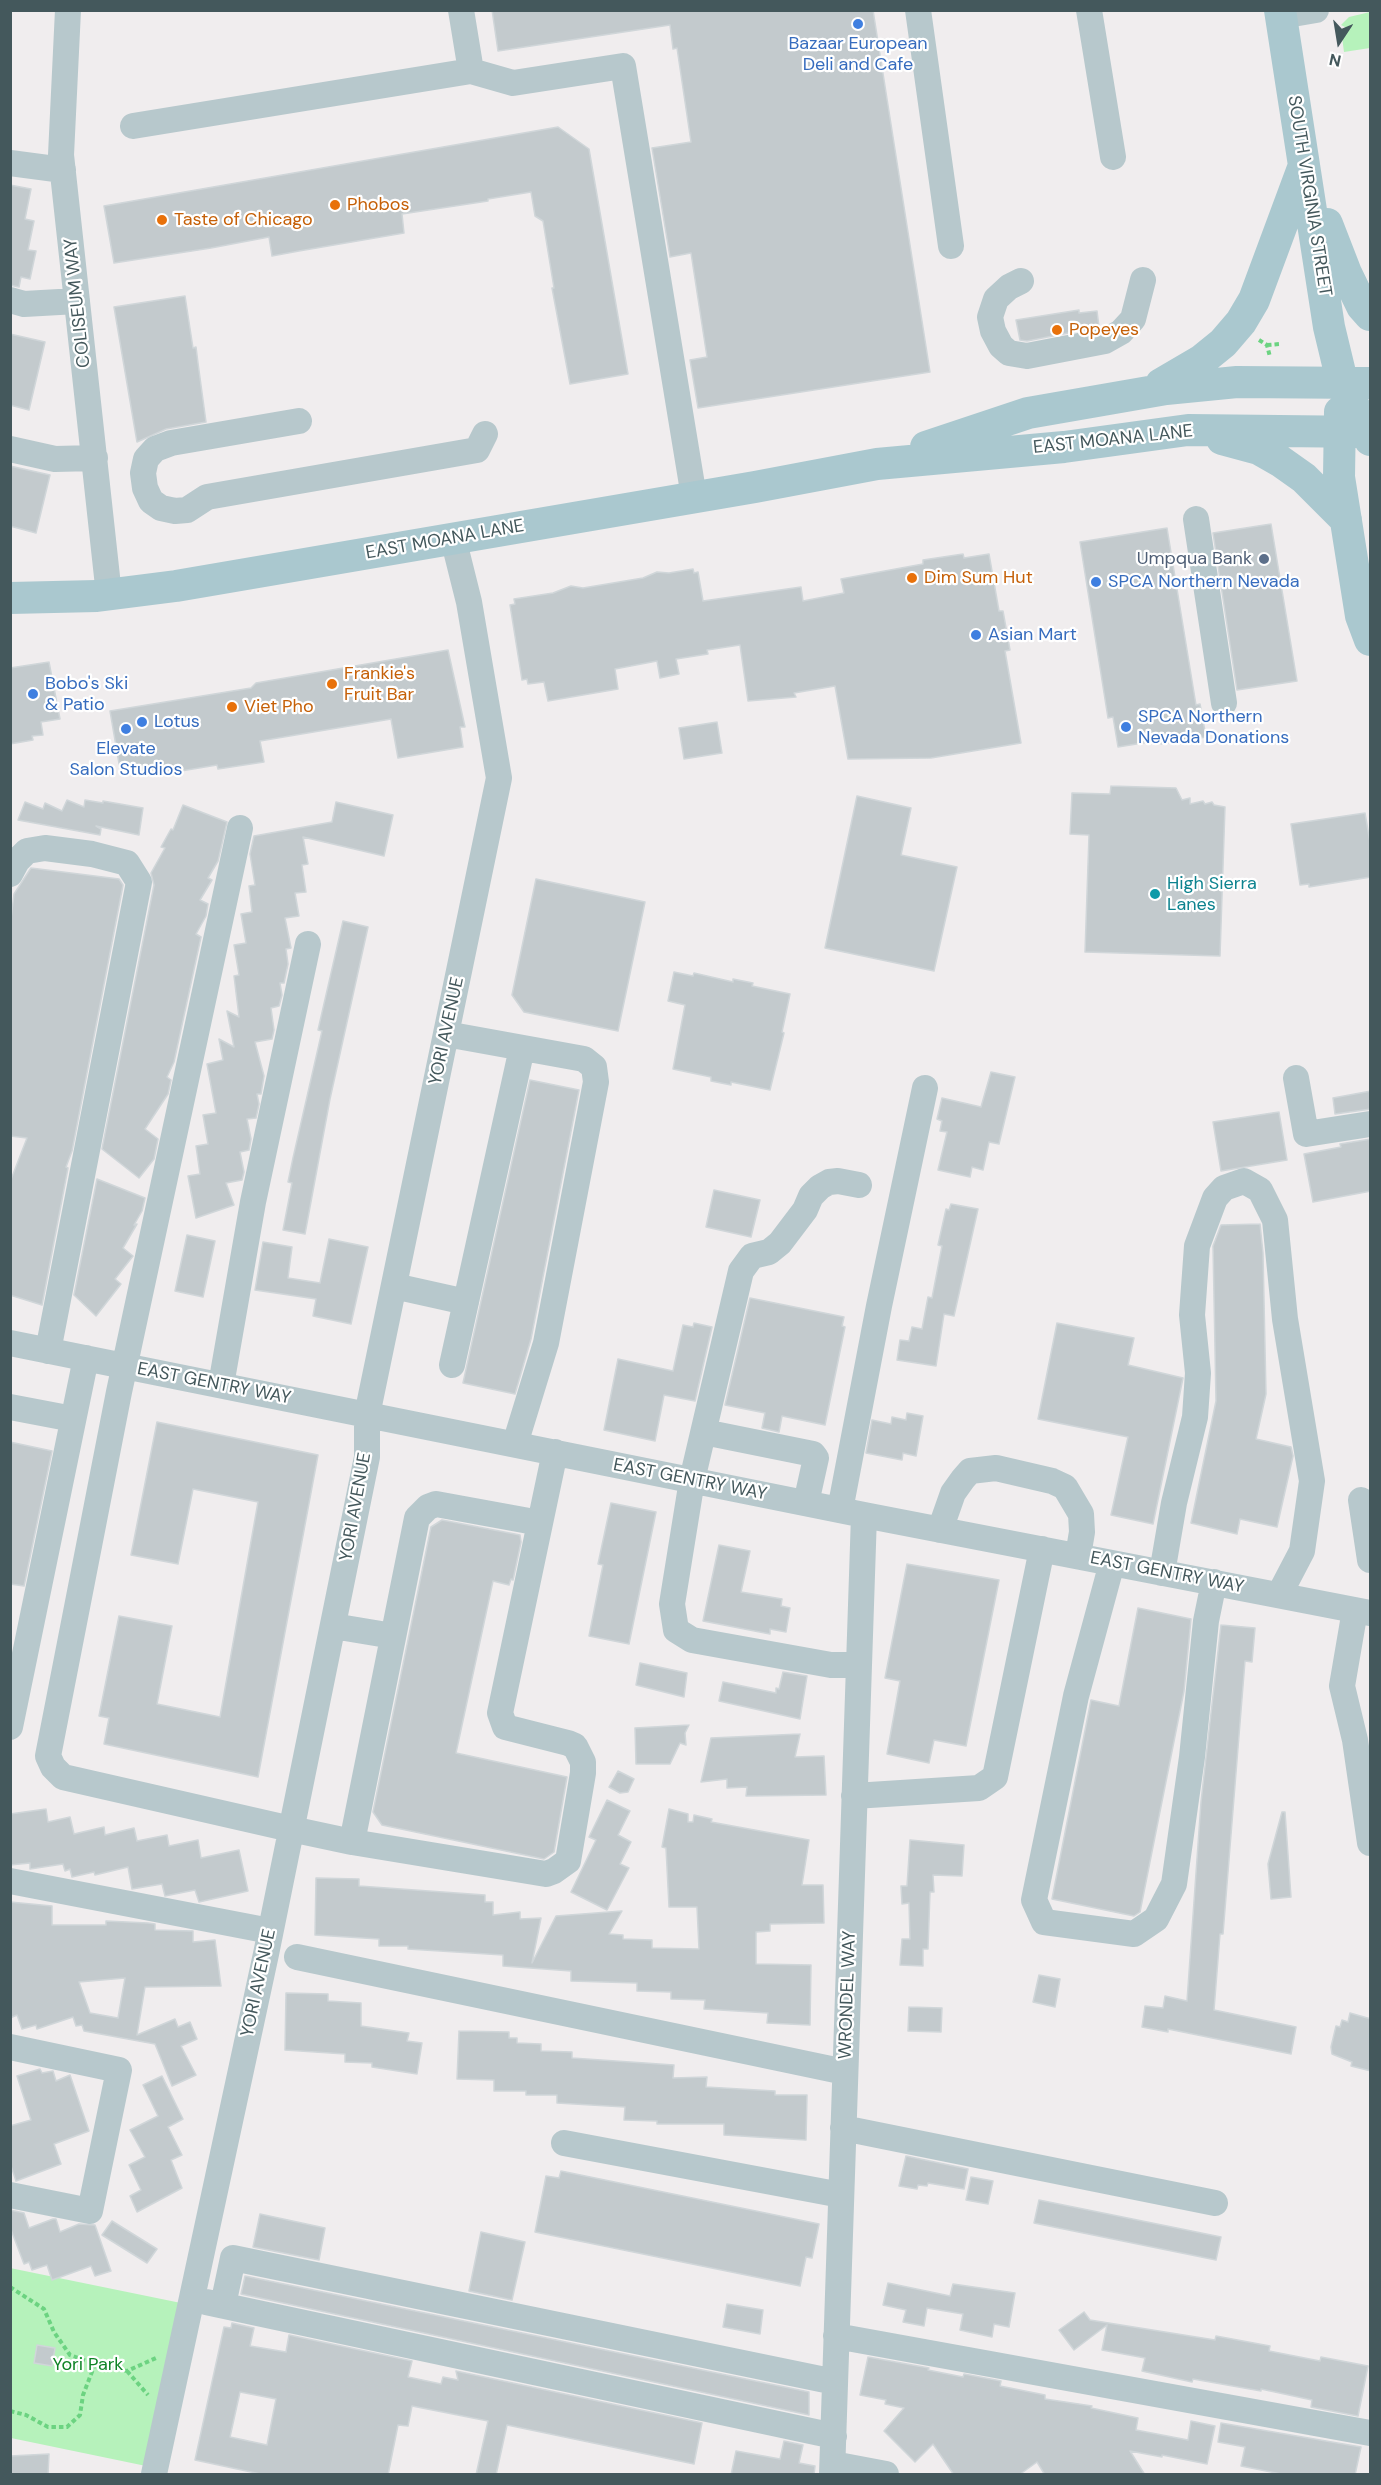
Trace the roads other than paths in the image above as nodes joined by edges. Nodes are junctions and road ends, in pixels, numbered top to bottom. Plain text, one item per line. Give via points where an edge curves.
1 (68, 10) edge
2 (461, 10) edge
3 (1089, 10) edge
4 (1316, 10) edge
5 (921, 11) edge
6 (1281, 13) edge
7 (471, 71) junction
8 (133, 126) dead end
9 (1113, 157) dead end
10 (10, 163) edge
11 (1304, 165) junction
12 (63, 170) junction
13 (951, 246) dead end
14 (1143, 280) dead end
15 (1021, 281) dead end
16 (10, 300) edge
17 (77, 302) junction
18 (1371, 315) edge
19 (1356, 382) edge
20 (1146, 392) junction
21 (300, 421) dead end
22 (1180, 431) junction
23 (1359, 433) edge
24 (485, 434) dead end
25 (10, 449) edge
26 (95, 458) junction
27 (877, 464) junction
28 (694, 497) junction
29 (1196, 519) dead end
30 (1346, 520) junction
31 (453, 538) junction
32 (110, 595) junction
33 (10, 598) edge
34 (1371, 640) edge
35 (1224, 703) dead end
36 (240, 828) dead end
37 (10, 874) edge
38 (308, 945) dead end
39 (446, 1034) junction
40 (522, 1048) junction
41 (1296, 1078) dead end
42 (926, 1088) dead end
43 (1371, 1124) edge
44 (859, 1185) dead end
45 (394, 1286) junction
46 (466, 1302) junction
47 (10, 1343) edge
48 (48, 1350) junction
49 (86, 1358) junction
50 (452, 1365) dead end
51 (124, 1366) junction
52 (221, 1385) junction
53 (10, 1407) edge
54 (367, 1415) junction
55 (73, 1419) junction
56 (704, 1432) junction
57 (515, 1444) junction
58 (555, 1452) junction
59 (816, 1458) junction
60 (849, 1460) junction
61 (692, 1480) junction
62 (1361, 1500) dead end
63 (806, 1503) junction
64 (852, 1512) junction
65 (540, 1523) junction
66 (940, 1530) junction
67 (1042, 1549) junction
68 (1077, 1556) junction
69 (1371, 1560) edge
70 (1112, 1563) junction
71 (1162, 1573) junction
72 (1214, 1582) junction
73 (1279, 1595) junction
74 (1363, 1611) edge
75 (333, 1626) junction
76 (393, 1636) junction
77 (859, 1665) junction
78 (10, 1726) edge
79 (854, 1796) junction
80 (291, 1829) junction
81 (352, 1842) junction
82 (1371, 1843) edge
83 (10, 1881) edge
84 (270, 1930) junction
85 (297, 1957) dead end
86 (10, 2047) edge
87 (845, 2072) junction
88 (843, 2128) junction
89 (564, 2143) dead end
90 (10, 2195) edge
91 (841, 2195) junction
92 (1215, 2203) dead end
93 (192, 2298) junction
94 (223, 2305) junction
95 (586, 2315) dead end
96 (837, 2336) junction
97 (836, 2372) junction
98 (1371, 2433) edge
99 (834, 2436) junction
100 (833, 2469) edge
101 (154, 2475) edge
102 (886, 2475) edge

1 - 12 street, COLISEUM WAY via 61,124
2 - 7 street
3 - 9 street
4 - 6 street
5 - 13 street
6 - 11 main road, SOUTH VIRGINIA STREET
7 - 8 street
7 - 28 street via 513,84 623,66
10 - 12 street
11 - 18 main road via 1346,273 1362,306
11 - 19 main road, SOUTH VIRGINIA STREET via 1329,327
11 - 20 main road via 1254,300 1241,322 1202,360
12 - 17 street, COLISEUM WAY
14 - 15 street via 1133,319 1121,332 1106,341 1027,356 1009,353 1000,346 990,317 996,299
16 - 17 street via 24,304
17 - 26 street, COLISEUM WAY
19 - 20 main road, EAST MOANA LANE via 1237,382
19 - 23 main road, SOUTH VIRGINIA STREET
20 - 27 main road, EAST MOANA LANE via 1028,413
21 - 24 street via 155,449 146,459 143,474 151,501 161,508 187,510 207,497 477,450
22 - 23 main road, EAST MOANA LANE
22 - 27 main road, EAST MOANA LANE via 1064,447
22 - 30 main road via 1259,449 1304,478
23 - 30 main road, SOUTH VIRGINIA STREET via 1338,464
25 - 26 street via 55,459
26 - 32 street, COLISEUM WAY
27 - 28 main road, EAST MOANA LANE
28 - 31 main road, EAST MOANA LANE
29 - 35 street
30 - 34 main road, SOUTH VIRGINIA STREET via 1361,616
31 - 32 main road, EAST MOANA LANE
31 - 39 street, YORI AVENUE via 469,602 499,778
32 - 33 main road, EAST MOANA LANE
36 - 51 street
37 - 48 street via 27,851 45,848 127,862 139,882
38 - 52 street via 253,1202
39 - 40 street
39 - 45 street, YORI AVENUE
40 - 46 street
40 - 57 street via 584,1059 594,1067 596,1082 546,1343
41 - 43 street via 1306,1134
42 - 60 street, WRONDEL WAY
44 - 56 street via 838,1181 820,1187 780,1243 769,1252 752,1256 741,1271
45 - 46 street
45 - 54 street, YORI AVENUE
46 - 50 street
47 - 48 street, EAST GENTRY WAY
48 - 49 street, EAST GENTRY WAY
49 - 51 street, EAST GENTRY WAY
49 - 55 street
51 - 52 street, EAST GENTRY WAY
51 - 80 street via 48,1756 63,1777
52 - 54 street, EAST GENTRY WAY
53 - 55 street
54 - 57 street, EAST GENTRY WAY
54 - 75 street, YORI AVENUE via 367,1457
55 - 78 street
56 - 59 street via 813,1454
56 - 61 street
57 - 58 street, EAST GENTRY WAY
58 - 61 street, EAST GENTRY WAY
58 - 65 street
59 - 60 street
59 - 63 street
60 - 64 street, WRONDEL WAY
61 - 63 street, EAST GENTRY WAY
61 - 77 street via 672,1604 676,1630 692,1640 831,1665
62 - 69 street
63 - 64 street, EAST GENTRY WAY
64 - 66 street, EAST GENTRY WAY
64 - 77 street, WRONDEL WAY
65 - 76 street via 436,1504 428,1507 417,1518 413,1531
65 - 81 street via 500,1713 505,1727 568,1743 579,1753 583,1773 568,1860 546,1874
66 - 67 street, EAST GENTRY WAY
66 - 68 street via 953,1492 970,1471 996,1468 1065,1487 1081,1514
67 - 68 street, EAST GENTRY WAY
67 - 79 street via 995,1776 979,1788
68 - 70 street, EAST GENTRY WAY
70 - 71 street, EAST GENTRY WAY
70 - 72 street via 1076,1696 1034,1900 1044,1922 1134,1934 1156,1919 1174,1884
71 - 72 street, EAST GENTRY WAY
71 - 73 street via 1195,1417 1198,1373 1192,1315 1197,1246 1215,1198 1224,1188 1244,1181 1260,1190 1275,1220 1285,1319 1312,1481 1302,1551
72 - 73 street, EAST GENTRY WAY
73 - 74 street, EAST GENTRY WAY
74 - 82 street via 1342,1686
75 - 76 street
75 - 80 street, YORI AVENUE
76 - 81 street
77 - 79 street, WRONDEL WAY
79 - 87 street, WRONDEL WAY
80 - 81 street
80 - 84 street, YORI AVENUE
83 - 84 street
84 - 93 street, YORI AVENUE
85 - 87 street
86 - 90 street via 118,2070 90,2211
87 - 88 street, WRONDEL WAY
88 - 91 street, WRONDEL WAY
88 - 92 street
89 - 91 street
91 - 96 street, WRONDEL WAY
93 - 94 street
93 - 101 street, YORI AVENUE
94 - 97 street via 233,2258
94 - 99 street
95 - 97 street
96 - 97 street, WRONDEL WAY
96 - 98 street
97 - 99 street, WRONDEL WAY
99 - 100 street, WRONDEL WAY
100 - 102 street

